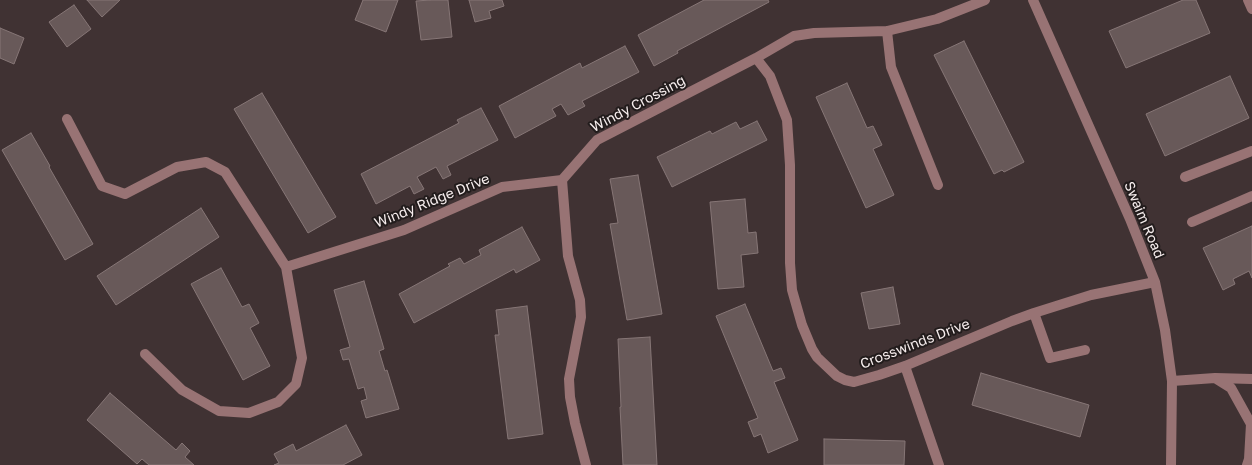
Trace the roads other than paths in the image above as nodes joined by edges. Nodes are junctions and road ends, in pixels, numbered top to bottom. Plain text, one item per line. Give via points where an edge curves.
1 (985, 0) edge
2 (1033, 0) edge
3 (1248, 0) edge
4 (1252, 9) edge
5 (887, 31) junction
6 (756, 58) junction
7 (67, 119) dead end
8 (1252, 151) edge
9 (1185, 177) dead end
10 (562, 180) junction
11 (938, 185) dead end
12 (1252, 196) edge
13 (1192, 222) dead end
14 (286, 267) junction
15 (1155, 282) junction
16 (1034, 313) junction
17 (1085, 350) dead end
18 (145, 354) dead end
19 (905, 366) junction
20 (1215, 378) junction
21 (1252, 379) edge
22 (1172, 381) junction
23 (586, 465) edge
24 (939, 465) edge
25 (1171, 465) edge
26 (1247, 465) edge

1 - 5 street, Windy Crossing via 938,20
2 - 15 street, Swaim Road
3 - 4 street
5 - 6 street, Windy Crossing via 794,36
5 - 11 street via 891,67
6 - 10 street, Windy Crossing via 597,140
6 - 19 street, Crosswinds Drive via 770,76 787,120 792,290 812,350 837,376 854,382
7 - 14 street via 102,186 124,194 178,167 206,162 225,172
8 - 9 street
10 - 14 street, Windy Ridge Drive via 502,187 404,230
10 - 23 street via 568,256 580,300 581,317 569,379 570,397
12 - 13 street
14 - 18 street via 302,358 296,384 278,402 249,413 219,411 182,390
15 - 16 street, Crosswinds Drive via 1091,294
15 - 22 street, Swaim Road
16 - 17 street via 1050,358
16 - 19 street, Crosswinds Drive
19 - 24 street
20 - 21 street
20 - 22 street
20 - 26 street via 1231,388 1251,424
22 - 25 street, Swaim Road

